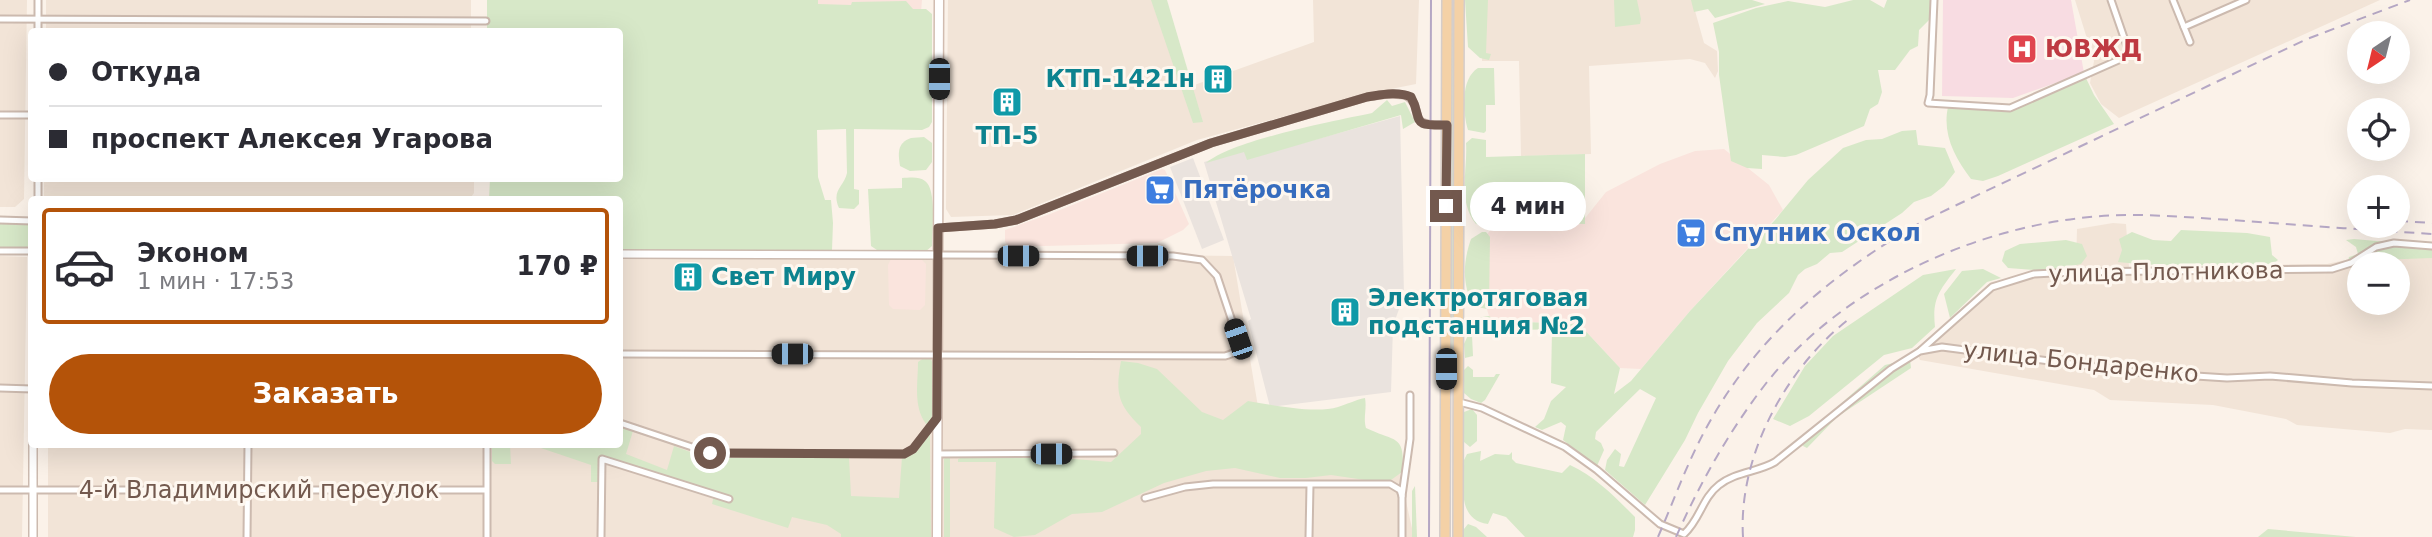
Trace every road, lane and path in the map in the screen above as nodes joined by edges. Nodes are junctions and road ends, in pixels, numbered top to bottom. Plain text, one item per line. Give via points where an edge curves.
1 (38, 0) edge
2 (939, 0) edge
3 (1447, 0) edge
4 (1459, 0) edge
5 (1934, 0) edge
6 (2111, 0) edge
7 (2174, 0) edge
8 (2246, 0) edge
9 (0, 19) edge
10 (38, 19) junction
11 (486, 21) dead end
12 (2184, 27) junction
13 (38, 28) edge
14 (2190, 43) dead end
15 (0, 114) edge
16 (28, 115) edge
17 (1447, 125) junction
18 (0, 220) edge
19 (28, 221) edge
20 (938, 228) junction
21 (2432, 246) edge
22 (0, 251) edge
23 (28, 251) edge
24 (623, 254) edge
25 (938, 255) junction
26 (1920, 351) junction
27 (623, 354) edge
28 (938, 356) junction
29 (2432, 386) edge
30 (0, 388) edge
31 (28, 388) edge
32 (1410, 395) dead end
33 (1459, 402) junction
34 (937, 418) junction
35 (623, 424) edge
36 (33, 448) edge
37 (248, 448) edge
38 (486, 448) edge
39 (1114, 453) dead end
40 (937, 454) junction
41 (1310, 485) junction
42 (0, 490) edge
43 (33, 490) junction
44 (248, 490) junction
45 (486, 490) junction
46 (1402, 496) junction
47 (1145, 498) dead end
48 (729, 499) dead end
49 (33, 537) edge
50 (247, 537) edge
51 (486, 537) edge
52 (601, 537) edge
53 (937, 537) edge
54 (1309, 537) edge
55 (1402, 537) edge
56 (1446, 537) edge
57 (1458, 537) edge

1 - 10 street
2 - 20 main road
3 - 17 main road
4 - 33 main road
5 - 6 street via 1928,103 2010,108 2130,55
7 - 12 street
8 - 12 street
9 - 10 street
10 - 11 street
10 - 13 street
12 - 14 street
15 - 16 street
17 - 20 street via 1421,123 1411,97 1405,94 1367,97 1221,140 1016,220
17 - 56 main road
18 - 19 street
20 - 25 main road
21 - 26 street, улица Плотникова via 2394,243 2376,247 2332,269 2034,274 1992,287
22 - 23 street
24 - 25 street
25 - 28 main road
25 - 28 street via 1202,260 1217,276 1239,347 1233,354 1213,356
26 - 29 street, улица Бондаренко via 1965,349 2134,372
26 - 33 street, улица Бондаренко via 1768,466 1718,485 1684,534 1660,524 1564,447 1482,408
27 - 28 street
28 - 34 main road
30 - 31 street
32 - 46 street
33 - 57 main road
34 - 35 street via 904,454 710,453
34 - 40 main road
36 - 43 street
37 - 44 street
38 - 45 street
39 - 40 street
40 - 53 main road
41 - 46 street via 1390,484 1401,490
41 - 47 street via 1213,484
41 - 54 street
42 - 43 street, 4-й Владимирский переулок
43 - 44 street, 4-й Владимирский переулок
43 - 49 street
44 - 45 street, 4-й Владимирский переулок
44 - 50 street
45 - 51 street
46 - 55 street
48 - 52 street via 602,459

